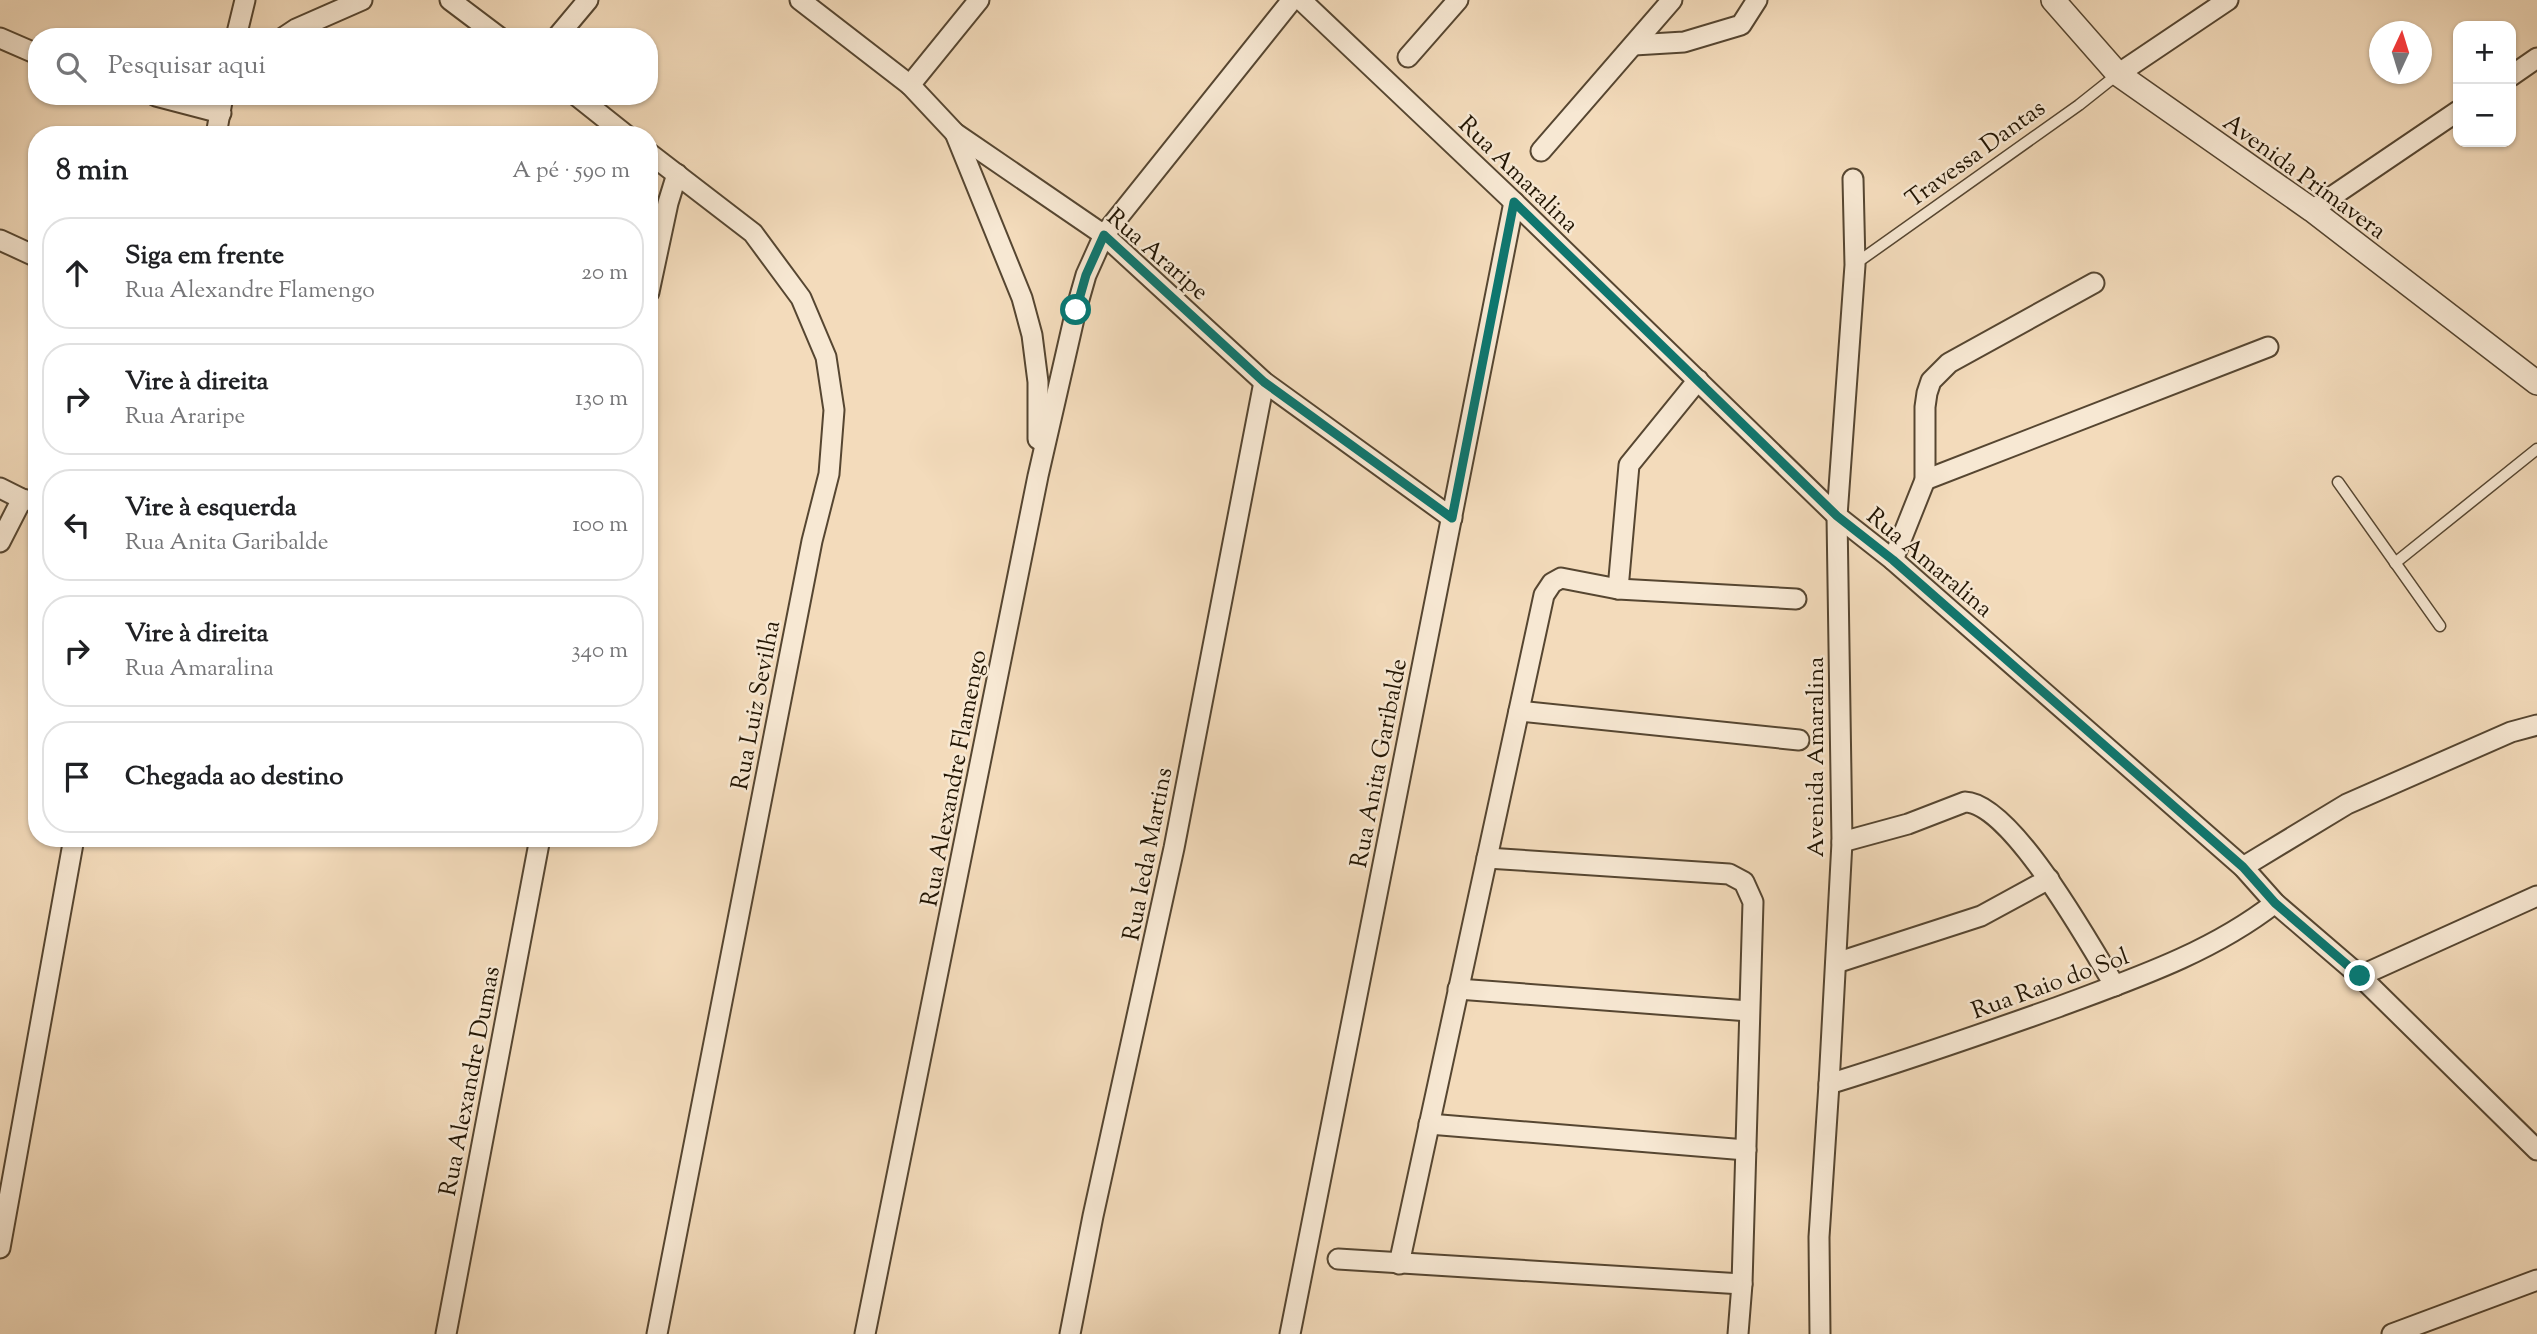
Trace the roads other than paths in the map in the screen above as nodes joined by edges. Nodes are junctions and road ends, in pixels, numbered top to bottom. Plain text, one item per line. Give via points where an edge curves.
1 (245, 0) edge
2 (362, 0) edge
3 (450, 0) edge
4 (588, 0) edge
5 (800, 0) edge
6 (979, 0) edge
7 (1292, 0) edge
8 (1301, 0) edge
9 (1458, 0) edge
10 (1672, 0) edge
11 (1757, 0) edge
12 (2053, 0) edge
13 (2228, 0) edge
14 (238, 28) edge
15 (298, 28) edge
16 (487, 28) edge
17 (565, 28) edge
18 (0, 38) edge
19 (1634, 45) junction
20 (28, 50) edge
21 (1408, 57) dead end
22 (2537, 58) edge
23 (2516, 73) edge
24 (2118, 74) junction
25 (910, 85) junction
26 (222, 105) edge
27 (588, 105) edge
28 (2453, 114) edge
29 (218, 126) edge
30 (615, 126) edge
31 (955, 134) junction
32 (1541, 151) dead end
33 (658, 160) edge
34 (677, 174) junction
35 (1853, 179) dead end
36 (1514, 202) junction
37 (2312, 210) junction
38 (1104, 235) junction
39 (0, 240) edge
40 (658, 250) edge
41 (28, 253) edge
42 (1855, 265) junction
43 (2094, 283) dead end
44 (2268, 347) dead end
45 (1698, 380) junction
46 (1264, 382) junction
47 (2537, 383) edge
48 (2537, 449) edge
49 (1038, 476) junction
50 (1926, 480) junction
51 (2338, 482) dead end
52 (0, 488) edge
53 (28, 500) edge
54 (28, 501) edge
55 (1837, 516) junction
56 (1452, 518) junction
57 (0, 542) edge
58 (1893, 560) junction
59 (2395, 563) junction
60 (1618, 589) junction
61 (1796, 599) dead end
62 (2440, 626) dead end
63 (1518, 711) junction
64 (2537, 725) edge
65 (1799, 740) dead end
66 (1842, 842) junction
67 (72, 847) edge
68 (538, 847) edge
69 (1486, 858) junction
70 (2243, 867) junction
71 (2049, 879) junction
72 (2537, 895) edge
73 (2275, 903) junction
74 (1836, 963) junction
75 (2360, 976) junction
76 (2115, 986) junction
77 (1458, 989) junction
78 (1749, 1011) junction
79 (1829, 1084) junction
80 (1429, 1124) junction
81 (1745, 1150) junction
82 (2537, 1150) edge
83 (0, 1248) edge
84 (1338, 1259) dead end
85 (1399, 1264) junction
86 (2537, 1280) edge
87 (1742, 1284) junction
88 (446, 1334) edge
89 (657, 1334) edge
90 (865, 1334) edge
91 (1070, 1334) edge
92 (1290, 1334) edge
93 (1738, 1334) edge
94 (1821, 1334) edge
95 (2392, 1334) edge

1 - 14 street
2 - 15 street
3 - 16 street
4 - 17 street
5 - 25 street, Rua Araripe
6 - 25 street
7 - 38 street, Rua Alexandre Flamengo
8 - 36 street, Rua Amaralina
9 - 21 street
10 - 19 street
11 - 19 street via 1741,25 1684,43
12 - 24 street, Avenida Primavera
13 - 24 street
18 - 20 street
19 - 32 street
22 - 23 street
24 - 37 street, Avenida Primavera
24 - 42 lane, Travessa Dantas
25 - 31 street, Rua Araripe
26 - 29 street
27 - 30 street
28 - 37 street
31 - 38 street, Rua Araripe
31 - 49 street via 1022,298 1032,335 1038,382
33 - 34 street, Rua Luiz Sevilha
34 - 40 street
34 - 89 street, Rua Luiz Sevilha via 753,233 801,298 826,357 834,410 829,474 812,541
35 - 42 street, Avenida Amaralina
36 - 45 street, Rua Amaralina
36 - 56 street, Rua Anita Garibalde
37 - 47 street, Avenida Primavera
38 - 46 street, Rua Araripe
38 - 49 street, Rua Alexandre Flamengo via 1076,310
39 - 41 street
42 - 55 street, Avenida Amaralina
43 - 50 street via 1949,363 1931,381 1925,407
44 - 50 street
45 - 55 street, Rua Amaralina
45 - 60 street via 1629,466
46 - 56 street, Rua Araripe
46 - 91 street, Rua Ieda Martins via 1174,849
48 - 59 lane
49 - 90 street, Rua Alexandre Flamengo
50 - 58 street
51 - 59 lane
52 - 53 street
54 - 57 street
55 - 58 street, Rua Amaralina
55 - 66 street, Avenida Amaralina
56 - 92 street, Rua Anita Garibalde
58 - 70 street, Rua Amaralina
59 - 62 lane
60 - 61 street
60 - 63 street via 1561,578 1552,583 1544,595
63 - 65 street
63 - 69 street
64 - 70 street via 2511,732 2347,804
66 - 71 street via 1974,802 2032,855
66 - 74 street, Avenida Amaralina
67 - 83 street
68 - 88 street, Rua Alexandre Dumas
69 - 77 street
69 - 78 street via 1729,874 1744,882 1753,902
70 - 73 street, Rua Amaralina
71 - 74 street via 1981,916
71 - 76 street
72 - 75 street
73 - 75 street, Rua Amaralina
73 - 76 street, Rua Raio do Sol via 2222,939
74 - 79 street, Avenida Amaralina
75 - 82 street, Rua Amaralina
76 - 79 street, Rua Raio do Sol
77 - 78 street
77 - 80 street
78 - 81 street
79 - 94 street, Avenida Amaralina via 1819,1237
80 - 81 street
80 - 85 street
81 - 87 street
84 - 85 street
85 - 87 street
86 - 95 street
87 - 93 street

